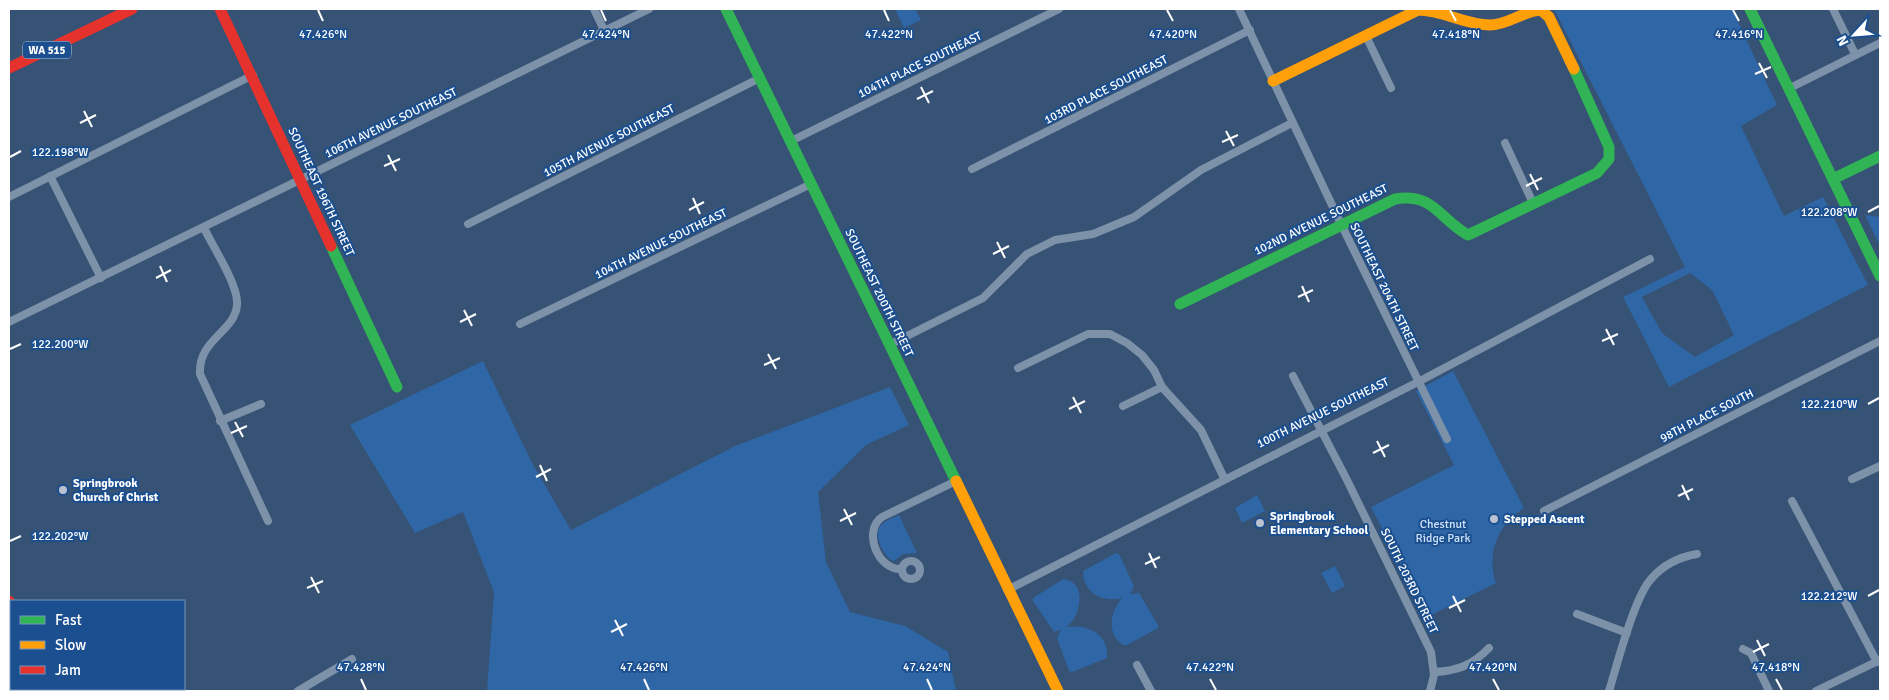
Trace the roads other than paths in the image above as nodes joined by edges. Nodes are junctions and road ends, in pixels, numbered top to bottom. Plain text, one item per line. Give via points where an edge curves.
1 (132, 9) edge
2 (220, 9) edge
3 (594, 9) edge
4 (649, 9) edge
5 (726, 9) edge
6 (1059, 9) edge
7 (1239, 9) edge
8 (1750, 9) edge
9 (1833, 9) edge
10 (1541, 10) edge
11 (604, 30) junction
12 (1250, 30) junction
13 (1366, 36) junction
14 (1880, 43) edge
15 (1855, 54) junction
16 (9, 68) edge
17 (253, 75) junction
18 (760, 78) junction
19 (1273, 81) junction
20 (1392, 88) dead end
21 (1788, 89) junction
22 (1292, 123) junction
23 (791, 141) junction
24 (1505, 143) dead end
25 (1880, 156) edge
26 (972, 170) dead end
27 (50, 176) junction
28 (1833, 180) junction
29 (300, 181) junction
30 (811, 184) junction
31 (9, 196) edge
32 (1533, 203) junction
33 (468, 224) dead end
34 (1340, 224) junction
35 (204, 228) junction
36 (1650, 259) dead end
37 (1880, 276) edge
38 (101, 278) junction
39 (1180, 304) dead end
40 (9, 322) edge
41 (520, 324) dead end
42 (1880, 341) edge
43 (889, 345) junction
44 (1018, 368) dead end
45 (1293, 376) dead end
46 (1418, 382) junction
47 (397, 387) dead end
48 (1162, 387) junction
49 (261, 404) dead end
50 (1122, 406) dead end
51 (220, 421) junction
52 (1322, 430) junction
53 (1447, 439) dead end
54 (1880, 466) edge
55 (1224, 478) junction
56 (1852, 479) dead end
57 (954, 482) junction
58 (1792, 501) dead end
59 (1544, 511) dead end
60 (268, 521) dead end
61 (1697, 554) dead end
62 (902, 569) dead end
63 (1007, 590) junction
64 (1577, 614) dead end
65 (1627, 633) junction
66 (1489, 648) dead end
67 (1743, 649) dead end
68 (352, 659) dead end
69 (1879, 661) edge
70 (1137, 665) dead end
71 (1434, 672) junction
72 (298, 691) edge
73 (1058, 691) edge
74 (1150, 691) edge
75 (1430, 691) edge
76 (1610, 691) edge
77 (1769, 691) edge
78 (1816, 691) edge

1 - 16 street, WA 515
2 - 17 street, SOUTHEAST 196TH STREET
3 - 11 street
4 - 11 street, 106TH AVENUE SOUTHEAST
5 - 18 street, SOUTHEAST 200TH STREET
6 - 23 street, 104TH PLACE SOUTHEAST
7 - 12 street, SOUTHEAST 204TH STREET
8 - 21 street
9 - 15 street
10 - 13 street via 1526,11 1493,25 1436,11 1418,10
10 - 32 street via 1549,17 1612,152 1597,172
11 - 29 street, 106TH AVENUE SOUTHEAST
12 - 19 street, SOUTHEAST 204TH STREET
12 - 26 street, 103RD PLACE SOUTHEAST
13 - 19 street
13 - 20 street
14 - 15 street
15 - 21 street
17 - 27 street
17 - 29 street, SOUTHEAST 196TH STREET
18 - 23 street, SOUTHEAST 200TH STREET
18 - 33 street, 105TH AVENUE SOUTHEAST
19 - 22 street, SOUTHEAST 204TH STREET
21 - 28 street
22 - 34 street, SOUTHEAST 204TH STREET
22 - 43 street via 1214,162 1121,223 1093,234 1055,240 1027,254 983,298
23 - 30 street, SOUTHEAST 200TH STREET
24 - 32 street
25 - 28 street
27 - 31 street
27 - 38 street
28 - 37 street
29 - 35 street, 106TH AVENUE SOUTHEAST
29 - 47 street, SOUTHEAST 196TH STREET
30 - 41 street, 104TH AVENUE SOUTHEAST
30 - 43 street, SOUTHEAST 200TH STREET
32 - 34 street, 102ND AVENUE SOUTHEAST via 1468,235 1458,231 1431,203 1407,196
34 - 39 street, 102ND AVENUE SOUTHEAST
34 - 46 street, SOUTHEAST 204TH STREET
35 - 38 street, 106TH AVENUE SOUTHEAST
35 - 51 street via 231,284 237,305 232,317 203,353 200,367
36 - 46 street, 100TH AVENUE SOUTHEAST
38 - 40 street, 106TH AVENUE SOUTHEAST
42 - 59 street, 98TH PLACE SOUTH
43 - 57 street, SOUTHEAST 200TH STREET
44 - 48 street via 1082,336 1110,334 1142,355
45 - 52 street, SOUTH 203RD STREET
46 - 52 street, 100TH AVENUE SOUTHEAST
46 - 53 street, SOUTHEAST 204TH STREET
48 - 50 street
48 - 55 street via 1201,430
49 - 51 street
51 - 60 street
52 - 55 street, 100TH AVENUE SOUTHEAST
52 - 71 street, SOUTH 203RD STREET via 1432,652
54 - 56 street
55 - 63 street, 100TH AVENUE SOUTHEAST
57 - 62 street via 875,523 872,539 881,560 891,568
57 - 63 street, SOUTHEAST 200TH STREET
58 - 69 street
61 - 65 street via 1674,560 1650,579
63 - 73 street, SOUTHEAST 200TH STREET
64 - 65 street
65 - 76 street
66 - 71 street via 1468,666
67 - 77 street via 1751,653
68 - 72 street
69 - 78 street
70 - 74 street
71 - 75 street, SOUTH 203RD STREET

